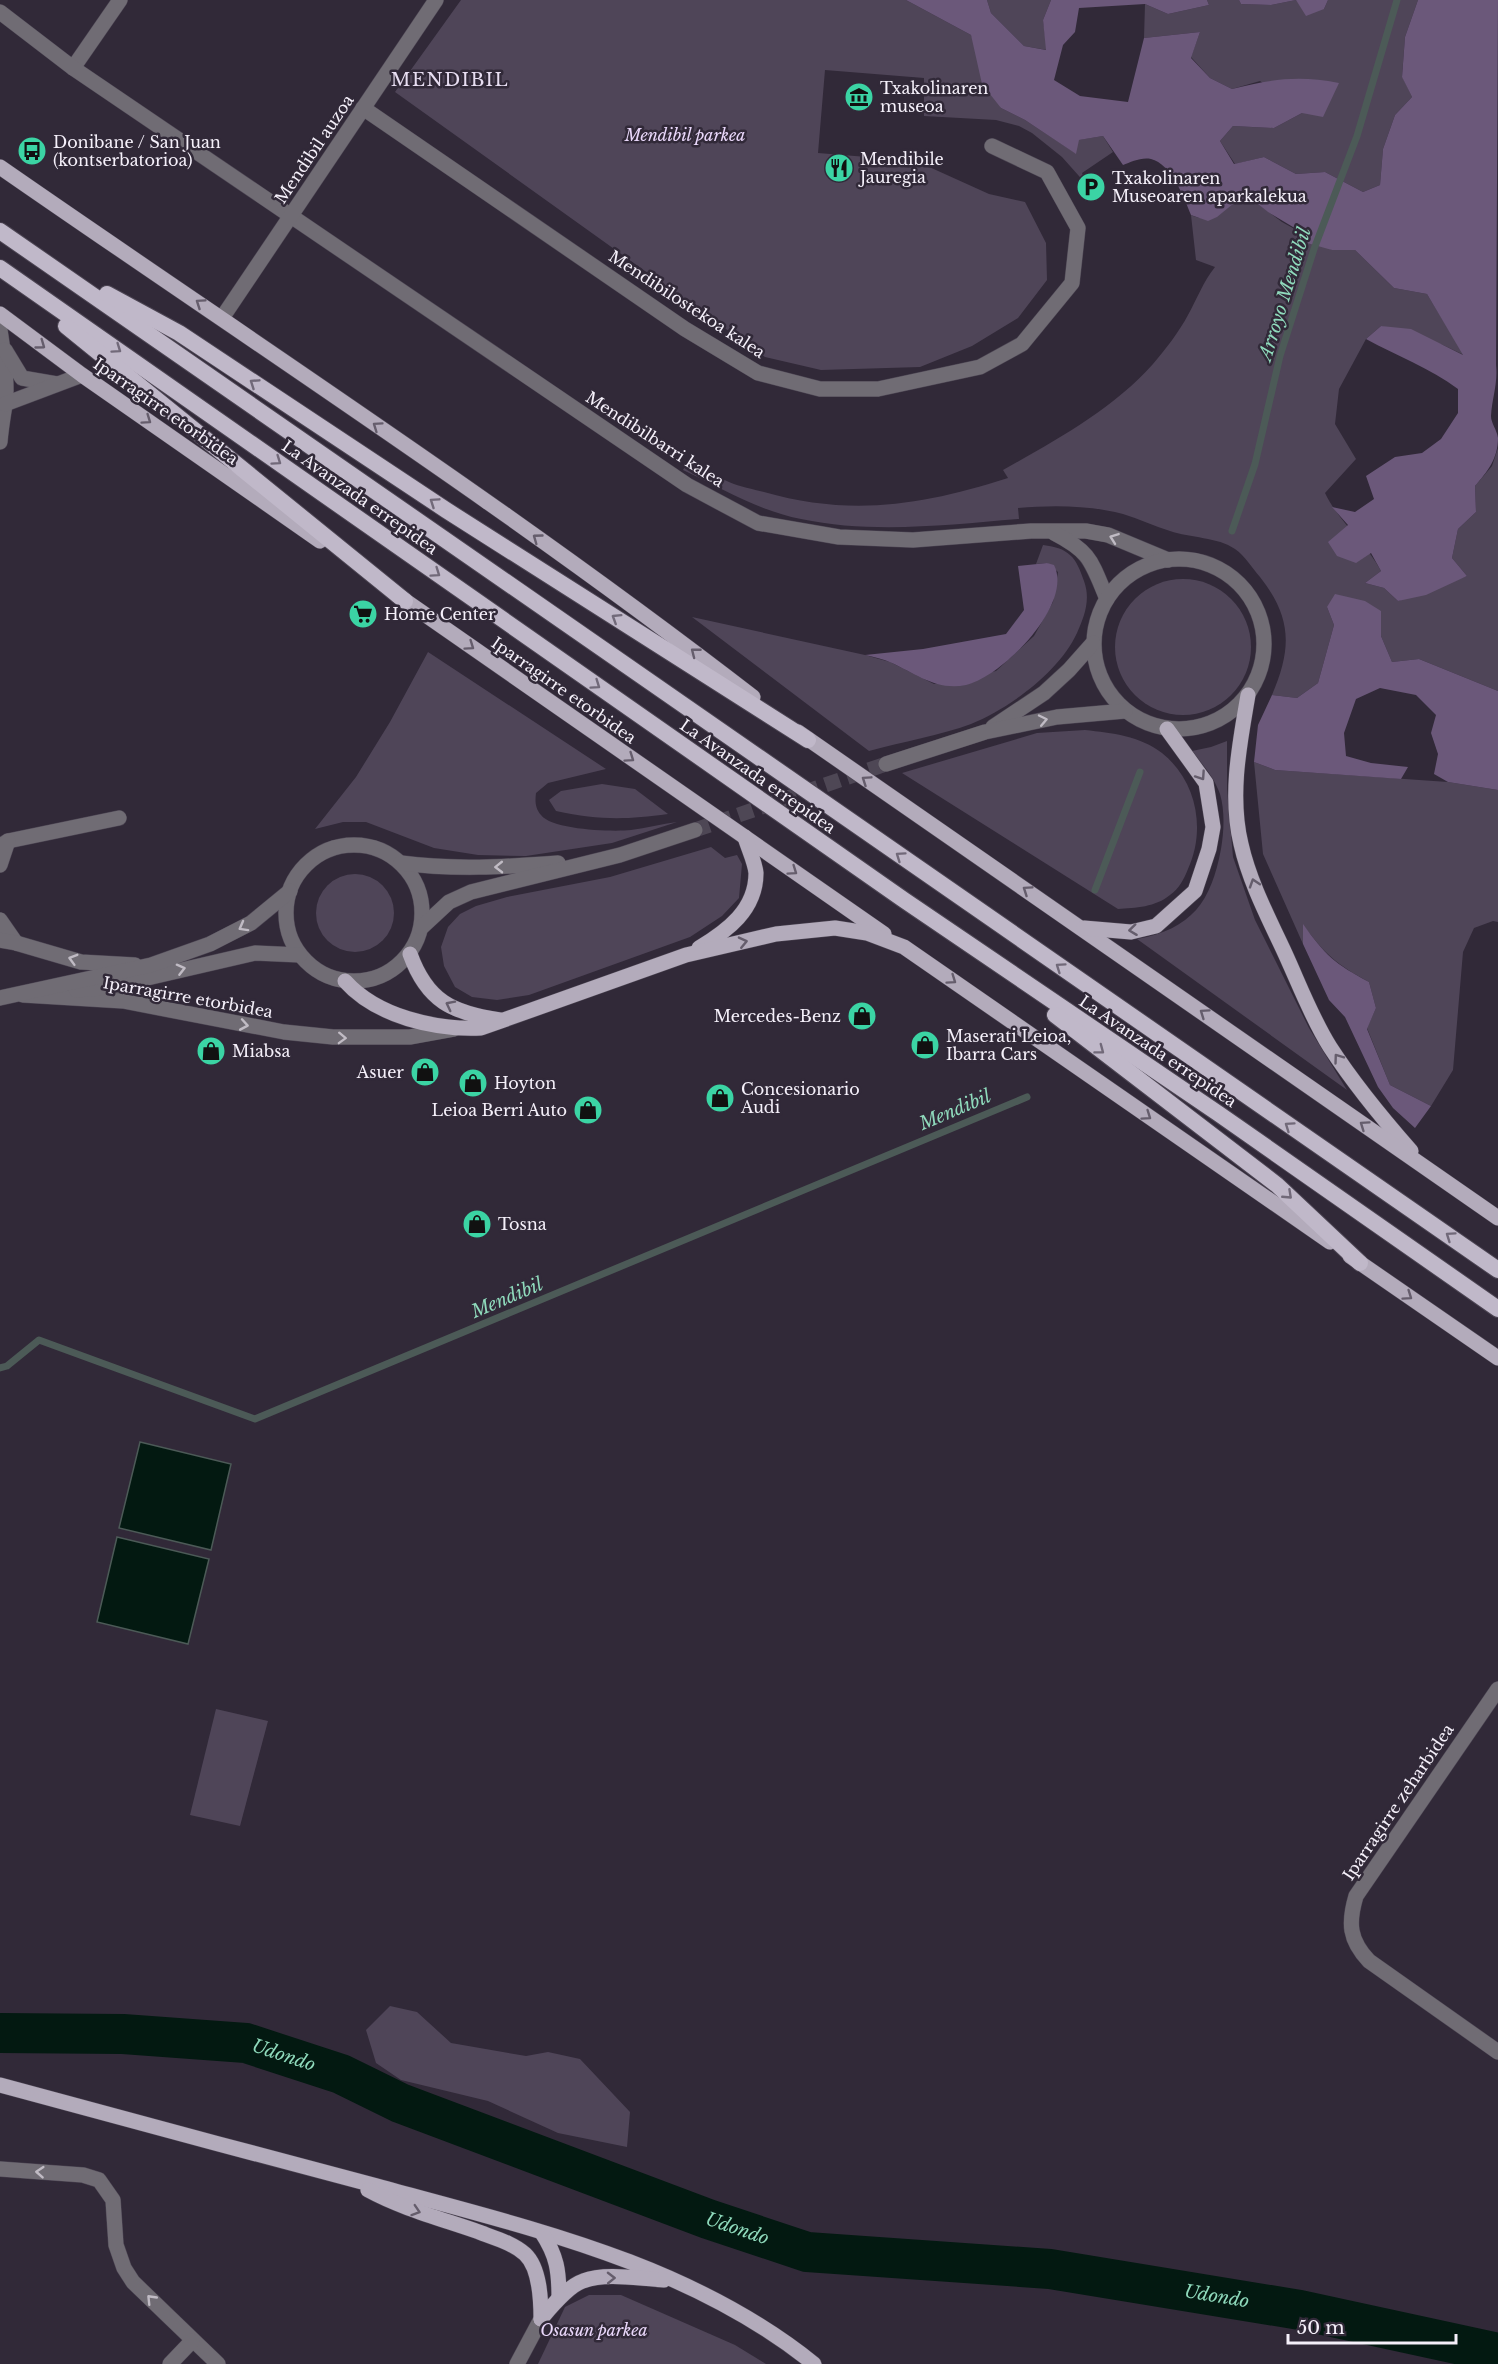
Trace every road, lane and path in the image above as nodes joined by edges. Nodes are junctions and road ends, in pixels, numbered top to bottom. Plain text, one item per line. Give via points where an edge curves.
1 (120, 0) edge
2 (436, 0) edge
3 (0, 12) edge
4 (73, 68) junction
5 (363, 108) junction
6 (992, 146) dead end
7 (0, 167) edge
8 (290, 217) junction
9 (0, 231) edge
10 (30, 252) junction
11 (0, 270) edge
12 (0, 314) edge
13 (222, 318) junction
14 (0, 330) edge
15 (3, 347) junction
16 (82, 375) junction
17 (57, 384) junction
18 (3, 410) edge
19 (0, 442) edge
20 (1051, 531) junction
21 (1168, 560) junction
22 (1107, 599) junction
23 (405, 601) junction
24 (1094, 643) junction
25 (1248, 695) junction
26 (1125, 711) junction
27 (1167, 729) junction
28 (985, 732) junction
29 (808, 740) junction
30 (886, 764) tunnel mouth
31 (120, 818) dead end
32 (695, 830) tunnel mouth
33 (745, 837) junction
34 (4, 843) edge
35 (620, 855) junction
36 (401, 863) junction
37 (0, 865) edge
38 (290, 891) junction
39 (904, 900) junction
40 (0, 920) edge
41 (421, 928) junction
42 (1083, 928) junction
43 (0, 940) edge
44 (16, 943) junction
45 (904, 947) junction
46 (410, 954) junction
47 (300, 955) junction
48 (686, 955) junction
49 (152, 965) junction
50 (345, 981) junction
51 (20, 995) junction
52 (0, 998) edge
53 (506, 1021) junction
54 (456, 1028) junction
55 (1427, 1169) junction
56 (1498, 1218) edge
57 (1360, 1263) junction
58 (1498, 1270) edge
59 (1498, 1309) edge
60 (1498, 1358) edge
61 (1498, 1689) edge
62 (1498, 2052) edge
63 (0, 2085) edge
64 (0, 2169) edge
65 (344, 2178) junction
66 (542, 2233) junction
67 (676, 2280) junction
68 (559, 2298) junction
69 (541, 2319) junction
70 (192, 2341) junction
71 (170, 2364) edge
72 (218, 2364) edge
73 (517, 2364) edge
74 (814, 2364) edge

1 - 4 street
2 - 5 street, Mendibil auzoa
3 - 4 street, Mendibilbarri kalea
4 - 8 street, Mendibilbarri kalea
5 - 6 street, Mendibilostekoa kalea via 685,329 758,372 820,389 878,389 980,367 1022,344 1072,283 1078,228 1047,172
5 - 8 street, Mendibil auzoa
13 -> 7 main road
8 - 13 street, Mendibil auzoa
8 - 20 street, Mendibilbarri kalea via 687,485 758,523 839,537 913,540
9 - 10 highway, La Avanzada errepidea
29 -> 10 highway via 446,510 178,333
58 -> 10 highway, La Avanzada errepidea
11 - 23 highway
11 -> 39 highway, La Avanzada errepidea
12 -> 16 main road, Iparragirre etorbidea
29 -> 13 main road via 674,636
14 - 15 street
15 - 17 street via 22,378
15 - 18 street
16 - 17 street
16 -> 23 main road, Iparragirre etorbidea
17 - 18 street
18 - 19 street
21 -> 20 street, Mendibilbarri kalea via 1108,535
20 - 22 street via 1089,557
21 - 22 street via 1144,567 1123,580
21 - 25 street via 1196,561 1221,570 1243,588 1258,612 1264,640 1261,669
22 - 24 street via 1097,620
23 -> 33 main road, Iparragirre etorbidea
24 - 26 street via 1097,668 1108,692
24 - 28 street via 1044,693
25 - 27 street via 1212,723 1190,729
55 -> 25 main road via 1377,1112 1329,1046 1259,898 1240,843 1236,812
26 - 27 street via 1145,723
28 -> 26 street via 1056,717
27 -> 42 main road via 1206,783 1213,827 1195,891 1156,926 1131,932
28 - 30 street
42 -> 29 main road
31 - 34 street
32 - 35 street
33 -> 45 main road, Iparragirre etorbidea
33 - 48 main road via 756,873 750,903 736,922
34 - 37 street
35 -> 36 street via 506,867
35 - 41 street via 471,892 449,902
36 - 38 street via 375,848 360,845 331,849 306,866
36 - 41 street via 420,893
38 - 47 street via 287,924
38 -> 49 street via 250,923 210,944
39 -> 57 highway via 1277,1185
39 - 59 highway, La Avanzada errepidea
40 - 44 street
41 - 46 street
55 -> 42 main road
43 - 44 street
49 -> 44 street via 81,962
48 -> 45 main road via 776,934 835,928 867,933
45 -> 57 main road
46 - 50 street via 388,973 360,982
53 -> 46 main road via 479,1017 441,1001 423,983
47 - 50 street via 320,973
51 -> 47 street via 104,988 255,953
48 - 53 main road
49 - 51 street
50 - 54 main road via 391,1012
51 - 52 street
51 -> 54 street, Iparragirre etorbidea via 123,1001 284,1032 333,1037 411,1037
53 - 54 main road via 481,1028
55 - 56 main road
57 -> 60 main road
61 - 62 street, Iparragirre zeharbidea via 1356,1896 1350,1914 1357,1948 1369,1961
63 - 65 main road
70 -> 64 street via 124,2268 116,2246 113,2200 99,2180 83,2175
65 - 66 main road
65 -> 69 main road via 390,2202 506,2242 526,2254 540,2292
66 - 67 main road via 612,2254
66 - 68 main road via 558,2268
68 -> 67 main road via 582,2281 609,2277
67 - 74 main road via 745,2317
68 - 69 main road
69 - 73 street
70 - 71 street
70 - 72 street

